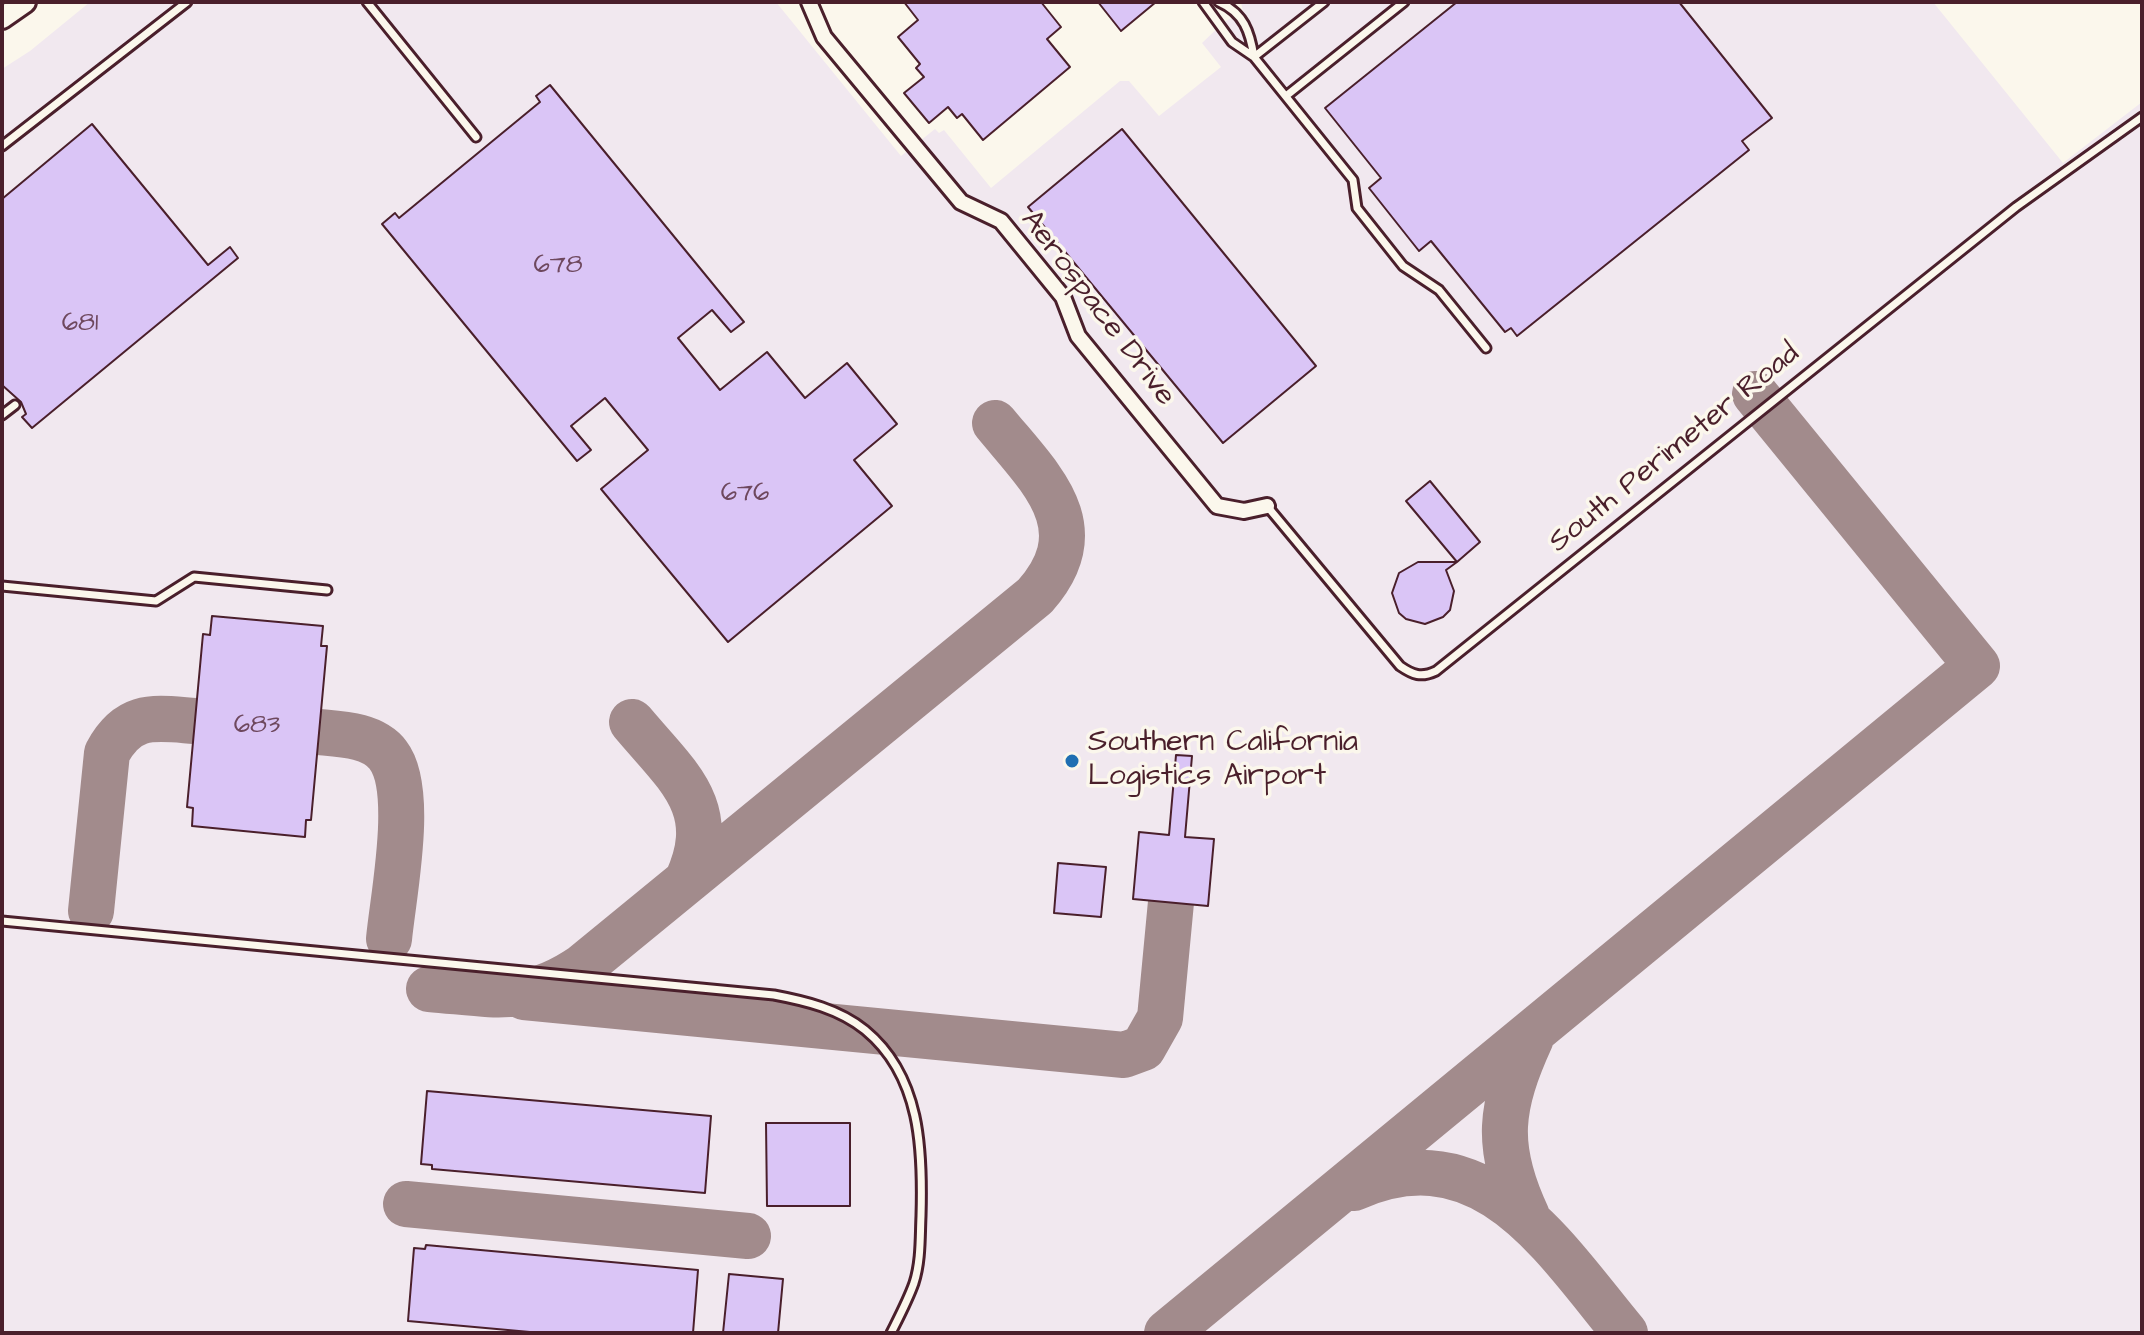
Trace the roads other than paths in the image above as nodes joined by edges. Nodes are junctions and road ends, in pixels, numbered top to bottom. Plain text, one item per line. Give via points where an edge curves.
1 (25, 2) edge
2 (187, 2) edge
3 (367, 2) edge
4 (809, 2) edge
5 (1203, 2) edge
6 (1219, 2) edge
7 (1324, 2) edge
8 (1404, 2) edge
9 (2, 18) edge
10 (1254, 57) junction
11 (1286, 96) junction
12 (2142, 117) edge
13 (476, 137) dead end
14 (2, 146) edge
15 (1486, 348) dead end
16 (15, 405) dead end
17 (2, 415) edge
18 (1267, 506) joint
19 (2, 586) edge
20 (327, 590) dead end
21 (2, 921) edge
22 (891, 1333) edge

1 - 9 street
2 - 14 lane
3 - 13 lane
4 - 18 street, Aerospace Drive via 824,37 961,202 1001,221 1063,297 1078,336 1217,506 1244,511
5 - 10 lane via 1232,42
6 - 10 lane via 1249,30
7 - 10 lane
8 - 11 lane
10 - 11 lane
11 - 15 lane via 1353,180 1357,208 1403,266 1439,290
12 - 18 lane, South Perimeter Road via 2016,207 1426,676 1400,666
16 - 17 lane
19 - 20 lane via 156,601 194,577
21 - 22 lane via 774,995 840,1014 866,1030 892,1059 919,1124 919,1256 914,1283

